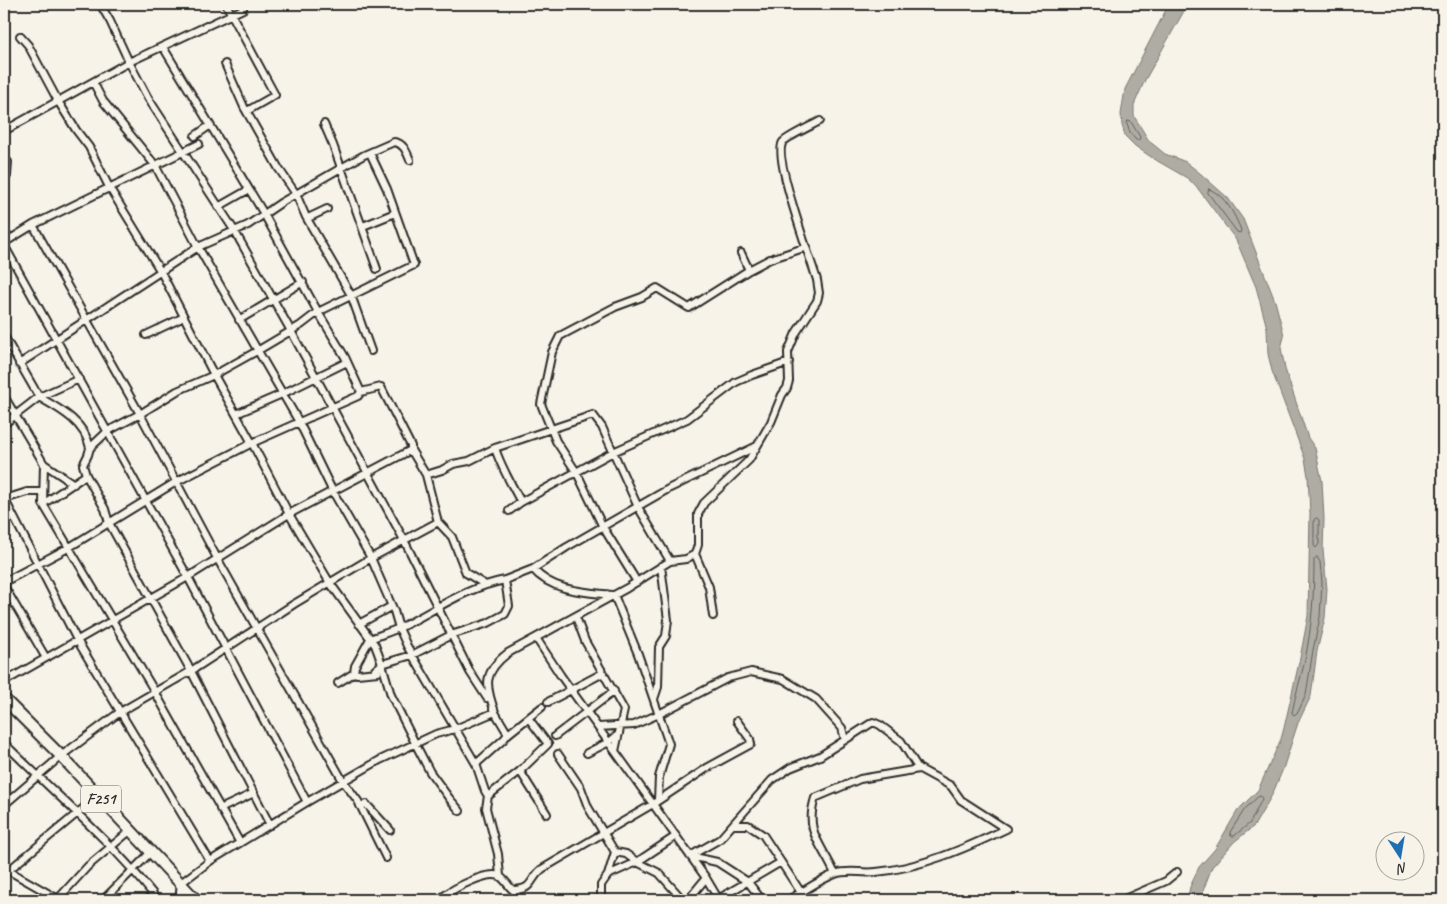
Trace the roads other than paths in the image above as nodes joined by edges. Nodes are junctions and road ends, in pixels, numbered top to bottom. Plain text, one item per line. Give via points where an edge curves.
1 (100, 4) edge
2 (226, 4) edge
3 (243, 9) dead end
4 (231, 16) junction
5 (20, 36) dead end
6 (163, 47) junction
7 (129, 62) junction
8 (225, 64) dead end
9 (93, 82) junction
10 (58, 101) junction
11 (247, 111) junction
12 (820, 121) dead end
13 (324, 124) dead end
14 (210, 126) junction
15 (4, 131) edge
16 (195, 136) dead end
17 (199, 144) dead end
18 (184, 151) junction
19 (370, 153) junction
20 (4, 158) edge
21 (410, 160) dead end
22 (155, 165) junction
23 (341, 168) junction
24 (7, 176) dead end
25 (109, 188) junction
26 (248, 190) junction
27 (296, 194) junction
28 (218, 207) junction
29 (327, 210) dead end
30 (395, 213) junction
31 (264, 214) junction
32 (308, 218) junction
33 (33, 225) junction
34 (363, 226) junction
35 (234, 230) junction
36 (4, 244) edge
37 (198, 247) junction
38 (807, 247) junction
39 (741, 253) dead end
40 (377, 269) dead end
41 (749, 270) junction
42 (160, 272) junction
43 (303, 282) junction
44 (351, 295) junction
45 (273, 300) junction
46 (318, 312) junction
47 (184, 317) junction
48 (86, 320) junction
49 (239, 320) junction
50 (291, 331) junction
51 (146, 335) dead end
52 (4, 336) edge
53 (56, 339) junction
54 (257, 351) junction
55 (370, 351) dead end
56 (347, 362) junction
57 (788, 362) junction
58 (20, 364) junction
59 (214, 375) junction
60 (316, 378) junction
61 (79, 380) junction
62 (361, 392) junction
63 (282, 394) junction
64 (4, 396) edge
65 (39, 397) junction
66 (332, 407) junction
67 (140, 414) junction
68 (236, 414) junction
69 (16, 416) junction
70 (298, 422) junction
71 (4, 424) edge
72 (551, 429) junction
73 (108, 431) junction
74 (252, 443) junction
75 (757, 446) junction
76 (90, 448) junction
77 (495, 448) junction
78 (411, 450) junction
79 (613, 452) junction
80 (44, 464) junction
81 (367, 472) junction
82 (577, 473) junction
83 (86, 476) junction
84 (426, 476) junction
85 (176, 482) junction
86 (74, 484) junction
87 (332, 490) junction
88 (43, 492) junction
89 (4, 498) edge
90 (145, 499) junction
91 (521, 502) junction
92 (43, 504) junction
93 (638, 507) junction
94 (509, 511) dead end
95 (288, 514) junction
96 (438, 522) junction
97 (109, 523) junction
98 (603, 527) junction
99 (404, 540) junction
100 (68, 548) junction
101 (695, 554) junction
102 (217, 558) junction
103 (371, 558) junction
104 (670, 561) junction
105 (38, 562) junction
106 (661, 566) junction
107 (533, 569) junction
108 (188, 577) junction
109 (506, 580) junction
110 (4, 582) edge
111 (637, 582) junction
112 (330, 583) junction
113 (484, 584) junction
114 (4, 586) edge
115 (614, 595) junction
116 (151, 598) junction
117 (392, 606) junction
118 (437, 606) junction
119 (713, 616) dead end
120 (576, 617) junction
121 (111, 621) junction
122 (359, 624) junction
123 (257, 628) junction
124 (398, 628) junction
125 (451, 635) junction
126 (536, 638) junction
127 (370, 639) junction
128 (78, 640) junction
129 (225, 648) junction
130 (412, 655) junction
131 (46, 658) junction
132 (382, 664) junction
133 (375, 670) dead end
134 (191, 671) junction
135 (384, 672) junction
136 (354, 673) junction
137 (603, 673) junction
138 (4, 682) edge
139 (338, 683) dead end
140 (571, 689) junction
141 (614, 691) junction
142 (154, 692) junction
143 (4, 699) edge
144 (654, 700) junction
145 (587, 711) junction
146 (120, 712) junction
147 (495, 712) junction
148 (659, 714) junction
149 (529, 719) junction
150 (737, 721) dead end
151 (621, 726) junction
152 (598, 727) junction
153 (455, 730) junction
154 (508, 734) junction
155 (619, 734) junction
156 (555, 736) dead end
157 (845, 740) junction
158 (609, 742) junction
159 (4, 743) edge
160 (415, 743) junction
161 (615, 751) junction
162 (587, 753) dead end
163 (558, 754) dead end
164 (61, 756) junction
165 (476, 764) junction
166 (919, 769) junction
167 (520, 771) junction
168 (38, 776) junction
169 (343, 781) junction
170 (254, 793) junction
171 (98, 796) junction
172 (488, 796) junction
173 (307, 802) junction
174 (656, 802) junction
175 (4, 803) edge
176 (360, 806) junction
177 (220, 809) junction
178 (460, 811) dead end
179 (78, 813) junction
180 (547, 814) dead end
181 (270, 825) junction
182 (733, 825) junction
183 (390, 830) dead end
184 (131, 831) junction
185 (603, 833) junction
186 (676, 836) junction
187 (240, 843) junction
188 (111, 847) junction
189 (151, 852) junction
190 (615, 852) junction
191 (690, 856) junction
192 (386, 858) dead end
193 (210, 861) junction
194 (637, 862) junction
195 (781, 862) junction
196 (6, 869) edge
197 (133, 870) junction
198 (1177, 872) dead end
199 (835, 874) junction
200 (608, 875) junction
201 (500, 876) junction
202 (706, 878) junction
203 (748, 882) junction
204 (181, 883) junction
205 (513, 890) junction
206 (801, 893) junction
207 (444, 896) dead end
208 (718, 899) edge
209 (58, 900) edge
210 (103, 900) edge
211 (147, 900) edge
212 (179, 900) edge
213 (196, 900) edge
214 (521, 900) edge
215 (601, 900) edge
216 (683, 900) edge
217 (688, 900) edge
218 (762, 900) edge
219 (788, 900) edge
220 (806, 900) edge
221 (1122, 900) edge

1 - 7 street
2 - 4 street
3 - 4 street
4 - 6 street
4 - 11 street via 275,96
5 - 10 street
6 - 7 street
6 - 14 street
7 - 9 street
7 - 18 street via 148,98
8 - 11 street
9 - 10 street
9 - 22 street via 102,101
10 - 15 street
10 - 25 street via 89,147
11 - 27 street
12 - 38 street via 783,142 779,151 785,183
13 - 23 street
14 - 16 street
14 - 26 street
17 - 18 street
18 - 22 street
18 - 28 street
19 - 21 street via 389,143 399,142
19 - 23 street
19 - 30 street
20 - 24 street via 8,162
22 - 25 street
22 - 37 street
23 - 27 street
23 - 34 street
25 - 33 street
25 - 42 street
26 - 28 street
26 - 31 street
27 - 31 street
27 - 32 street
28 - 35 street
29 - 32 street
30 - 34 street
30 - 44 street via 414,265
31 - 35 street
31 - 43 street
32 - 44 street
33 - 36 street
33 - 48 street
34 - 40 street
35 - 37 street
35 - 45 street
36 - 53 street
37 - 42 street
37 - 49 street
38 - 41 street
38 - 57 street via 817,280 817,302 796,332 788,352
39 - 41 street
41 - 72 street via 689,308 657,288 560,336 552,352 541,404
42 - 47 street
42 - 48 street
43 - 45 street
43 - 46 street
44 - 46 street
44 - 55 street
45 - 49 street
45 - 50 street
46 - 50 street
46 - 56 street
47 - 51 street
47 - 59 street
48 - 53 street
48 - 67 street
49 - 54 street
50 - 54 street
50 - 60 street
52 - 58 street
53 - 58 street
53 - 61 street
54 - 59 street
54 - 63 street
56 - 60 street
56 - 62 street
57 - 75 street via 787,388
57 - 79 street via 736,382 687,419
58 - 65 street
59 - 67 street
59 - 68 street
60 - 63 street
60 - 66 street
61 - 65 street
61 - 73 street
62 - 66 street
62 - 78 street via 381,387
63 - 68 street
63 - 70 street
64 - 69 street
65 - 69 street
65 - 76 street via 80,424
66 - 70 street
66 - 81 street
67 - 73 street
67 - 85 street
68 - 74 street
69 - 71 street
69 - 80 street
70 - 74 street
70 - 87 street
72 - 77 street
72 - 79 street via 593,415
72 - 82 street
73 - 76 street
73 - 90 street
74 - 85 street
74 - 95 street
75 - 93 street
75 - 101 street via 749,460 704,503 698,514
76 - 83 street via 84,465
77 - 84 street
77 - 91 street
78 - 81 street
78 - 84 street
79 - 82 street
79 - 93 street
80 - 86 street
80 - 88 street
81 - 87 street
81 - 99 street
82 - 91 street
82 - 98 street
83 - 86 street
83 - 97 street via 105,509
84 - 96 street
85 - 90 street
85 - 102 street
86 - 92 street
87 - 95 street
87 - 103 street
88 - 89 street
88 - 92 street
89 - 105 street
90 - 97 street
90 - 108 street
91 - 94 street
92 - 100 street
93 - 98 street
93 - 104 street
95 - 102 street
95 - 112 street
96 - 99 street
96 - 113 street via 452,537 466,573
97 - 100 street
97 - 116 street
98 - 107 street
98 - 111 street
99 - 103 street
99 - 118 street
100 - 105 street
100 - 121 street
101 - 104 street
101 - 119 street via 709,587
102 - 108 street
102 - 123 street
103 - 112 street
103 - 117 street
104 - 106 street
105 - 110 street
105 - 128 street
106 - 111 street
106 - 144 street via 668,620 666,636 659,647 658,687
107 - 109 street
107 - 115 street via 538,576 555,584
108 - 116 street
108 - 129 street
109 - 113 street
109 - 125 street via 509,606 505,614
111 - 115 street
112 - 122 street
112 - 123 street
113 - 118 street
114 - 131 street
115 - 120 street
115 - 144 street
116 - 121 street
116 - 134 street
117 - 122 street
117 - 124 street
118 - 124 street
118 - 125 street
120 - 126 street
120 - 137 street
121 - 128 street
121 - 142 street
122 - 127 street
123 - 129 street
123 - 169 street
124 - 127 street
124 - 130 street
125 - 130 street
125 - 147 street
126 - 140 street
126 - 147 street via 496,662 489,674 488,692
127 - 132 street
127 - 136 street
128 - 131 street
128 - 146 street
129 - 134 street
129 - 173 street
130 - 132 street
130 - 153 street
131 - 138 street
132 - 133 street
132 - 135 street
134 - 142 street
134 - 170 street
135 - 136 street
135 - 160 street via 391,695
136 - 139 street
137 - 140 street
137 - 141 street
140 - 145 street
140 - 149 street via 545,704
141 - 145 street
141 - 151 street via 624,710
142 - 146 street
142 - 177 street
143 - 164 main road, F251
144 - 148 street
145 - 152 street
145 - 156 street
146 - 164 street
146 - 193 street
147 - 153 street
147 - 154 street
148 - 151 street via 634,725
148 - 157 street via 728,678 751,672 783,679 816,699 842,728
148 - 174 street via 669,744 659,777
149 - 154 street
149 - 167 street via 548,744
150 - 174 street via 751,744
151 - 152 street
151 - 155 street
152 - 158 street
153 - 160 street
153 - 165 street
154 - 165 street
155 - 158 street
155 - 161 street
157 - 166 street via 874,722 901,741
157 - 182 street via 772,780
158 - 161 street
158 - 162 street
159 - 168 street
160 - 169 street
160 - 178 street via 430,772
161 - 174 street
163 - 185 street via 581,788
164 - 168 street
164 - 171 main road, F251
165 - 172 street
166 - 199 street via 860,779 815,798 812,806 814,838
166 - 199 street via 952,786 961,800 1006,830 926,862 876,872
167 - 172 street
167 - 180 street
168 - 175 street
168 - 179 street
169 - 173 street
169 - 176 street
170 - 177 street
170 - 181 street
171 - 179 street
171 - 184 main road, F251
172 - 201 street via 486,808
173 - 181 street
174 - 185 street
174 - 186 street
176 - 183 street via 366,804
176 - 192 street
177 - 187 street
179 - 188 street
179 - 196 street
181 - 187 street
182 - 191 street via 720,838
182 - 195 street via 748,825 763,835
184 - 188 street
184 - 189 main road, F251
185 - 190 street
185 - 205 street via 537,872 523,890
186 - 191 street
186 - 194 street
187 - 193 street
188 - 197 street
188 - 209 street via 88,866
189 - 197 street
189 - 204 main road, F251
190 - 194 street via 626,854
190 - 200 street
191 - 202 street
191 - 203 street via 717,862
193 - 204 street
194 - 200 street
194 - 216 street via 659,873
195 - 203 street
195 - 206 street
196 - 209 street
197 - 210 street
197 - 211 street via 153,894
198 - 221 street via 1166,881
199 - 206 street
200 - 215 street via 601,885
201 - 205 street
201 - 207 street via 485,876
202 - 208 street
202 - 217 street
203 - 208 street
203 - 218 street
204 - 212 street
204 - 213 main road, F251
205 - 214 street
206 - 219 street
206 - 220 street

